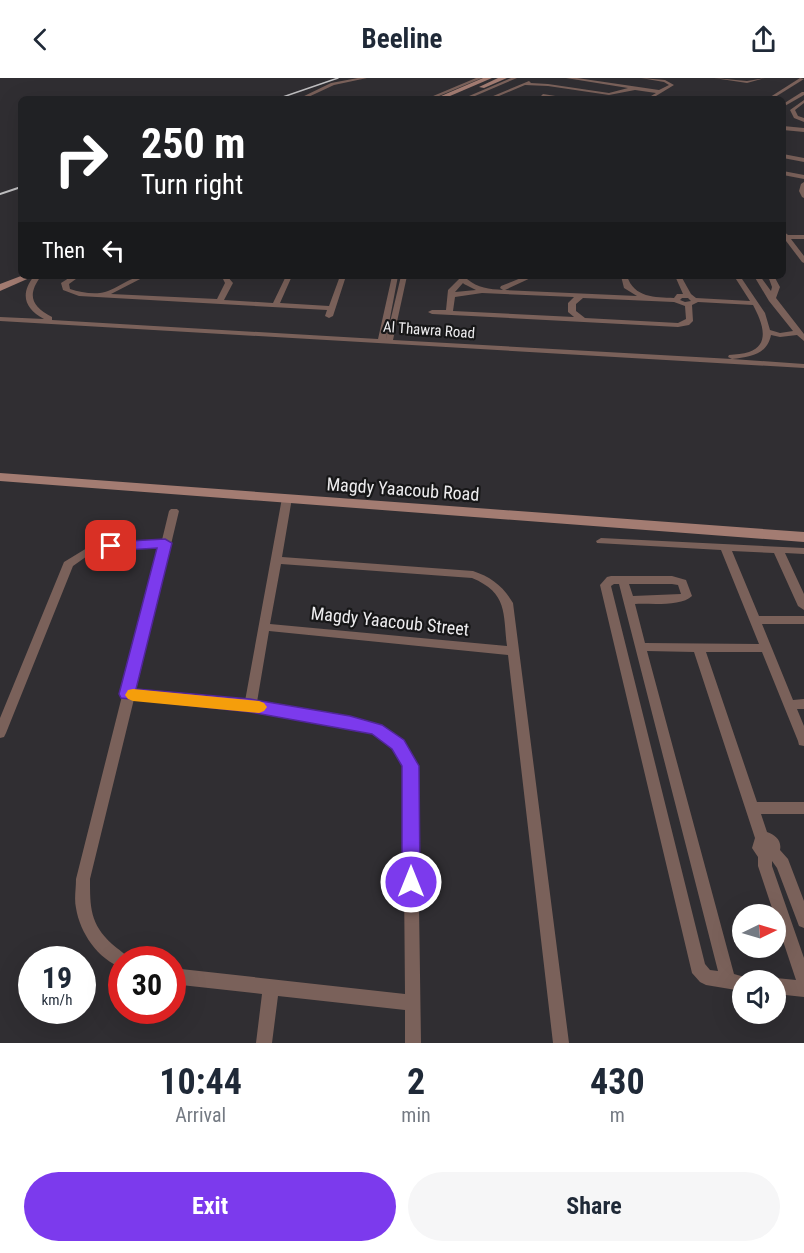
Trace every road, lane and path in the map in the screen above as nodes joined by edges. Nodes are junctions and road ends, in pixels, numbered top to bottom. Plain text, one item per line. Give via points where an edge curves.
1 (365, 78) edge
2 (480, 78) edge
3 (489, 78) edge
4 (504, 78) edge
5 (515, 78) edge
6 (537, 78) edge
7 (568, 78) edge
8 (643, 78) edge
9 (716, 78) edge
10 (763, 78) edge
11 (803, 80) edge
12 (523, 84) junction
13 (548, 85) junction
14 (619, 88) junction
15 (786, 91) junction
16 (661, 92) junction
17 (803, 94) edge
18 (451, 95) edge
19 (307, 96) edge
20 (471, 96) edge
21 (495, 96) edge
22 (654, 96) edge
23 (775, 96) edge
24 (780, 96) edge
25 (804, 101) edge
26 (786, 104) edge
27 (786, 109) edge
28 (804, 122) edge
29 (786, 130) edge
30 (804, 131) edge
31 (786, 158) edge
32 (804, 161) edge
33 (786, 174) edge
34 (804, 177) edge
35 (804, 184) edge
36 (804, 196) edge
37 (786, 235) edge
38 (804, 237) edge
39 (786, 238) edge
40 (804, 261) edge
41 (18, 269) edge
42 (0, 277) edge
43 (22, 279) edge
44 (36, 279) edge
45 (72, 279) edge
46 (137, 279) edge
47 (227, 279) edge
48 (287, 279) edge
49 (342, 279) edge
50 (395, 279) edge
51 (403, 279) edge
52 (462, 279) edge
53 (466, 279) edge
54 (527, 279) edge
55 (534, 279) edge
56 (624, 279) edge
57 (680, 279) edge
58 (739, 279) edge
59 (759, 279) edge
60 (772, 279) edge
61 (0, 288) edge
62 (493, 291) junction
63 (554, 294) junction
64 (103, 295) junction
65 (582, 295) junction
66 (451, 296) junction
67 (609, 296) junction
68 (646, 298) junction
69 (772, 299) junction
70 (690, 300) junction
71 (219, 302) junction
72 (754, 303) junction
73 (274, 305) junction
74 (432, 312) dead end
75 (449, 313) junction
76 (0, 319) edge
77 (558, 320) junction
78 (52, 321) junction
79 (586, 321) junction
80 (769, 332) junction
81 (801, 336) edge
82 (385, 341) junction
83 (713, 360) junction
84 (804, 366) edge
85 (3, 478) edge
86 (287, 498) junction
87 (174, 511) dead end
88 (804, 537) edge
89 (601, 541) dead end
90 (165, 543) junction
91 (725, 547) junction
92 (778, 550) junction
93 (804, 551) edge
94 (276, 560) junction
95 (623, 580) junction
96 (798, 582) edge
97 (628, 600) junction
98 (804, 606) edge
99 (754, 620) junction
100 (804, 620) edge
101 (264, 627) junction
102 (641, 647) junction
103 (699, 648) junction
104 (766, 648) junction
105 (513, 651) junction
106 (127, 694) junction
107 (250, 705) junction
108 (789, 705) junction
109 (804, 705) edge
110 (0, 733) edge
111 (804, 741) edge
112 (752, 808) junction
113 (804, 808) edge
114 (766, 848) junction
115 (804, 921) edge
116 (108, 950) edge
117 (732, 971) edge
118 (186, 978) edge
119 (732, 981) edge
120 (804, 981) edge
121 (786, 987) edge
122 (271, 989) junction
123 (804, 989) edge
124 (411, 1003) junction
125 (264, 1043) edge
126 (413, 1043) edge
127 (561, 1043) edge

1 - 19 street via 333,84
2 - 18 street
3 - 18 street
4 - 18 street
5 - 20 street
6 - 12 street
6 - 13 street
7 - 14 street
8 - 16 street via 672,85
9 - 10 street via 747,82
11 - 15 street
12 - 13 street
12 - 21 street
13 - 14 street via 607,96
14 - 16 street
15 - 23 street
15 - 24 street
16 - 22 street
17 - 26 street
25 - 28 street via 792,110
27 - 28 street
29 - 30 street
31 - 32 street
33 - 34 street
35 - 36 street
37 - 38 street
39 - 40 street
41 - 42 street
43 - 61 street
44 - 78 street via 29,289 28,301
45 - 64 street via 66,283 67,290
46 - 64 street
47 - 71 street via 229,283
48 - 73 street
49 - 73 street via 331,312
50 - 82 street
51 - 82 street
52 - 66 street
53 - 62 street via 473,286
54 - 62 street
55 - 63 street
56 - 67 street via 620,290
56 - 68 street via 631,291
57 - 70 street
58 - 72 street
59 - 69 street
60 - 69 street via 776,287
62 - 63 street
62 - 66 street
63 - 65 street
63 - 77 street via 564,300 566,312
64 - 71 street
65 - 67 street
65 - 79 street via 572,303 572,312
66 - 75 street
67 - 68 street
68 - 70 street via 676,300 680,296
69 - 81 street
70 - 72 street
70 - 79 street via 690,319 678,326
71 - 73 street
72 - 80 street
74 - 75 street
75 - 77 street
76 - 78 street, Al Thawra Road
77 - 79 street
78 - 82 street, Al Thawra Road
80 - 81 street
80 - 83 street via 760,350
82 - 83 street, Al Thawra Road
83 - 84 street, Al Thawra Road
85 - 86 street, Magdy Yaacoub Road
86 - 88 street, Magdy Yaacoub Road
86 - 94 street
87 - 90 street
89 - 91 street
90 - 106 street
90 - 110 street via 87,551 68,564
91 - 92 street
91 - 99 street
92 - 93 street
92 - 96 street
94 - 101 street
94 - 105 street via 473,575 489,581 507,603
95 - 97 street
95 - 97 street via 676,580 682,583 687,596
95 - 119 street via 611,580 605,585 698,968 706,977
96 - 98 street
97 - 102 street
99 - 100 street
99 - 104 street
101 - 105 street, Magdy Yaacoub Street
101 - 107 street
102 - 103 street
102 - 117 street
103 - 104 street
103 - 112 street
104 - 108 street
105 - 127 street
106 - 107 street
106 - 116 street via 83,879 83,907 93,934
107 - 124 street via 377,729 398,744 410,766
108 - 109 street
108 - 111 street
112 - 113 street
112 - 114 street
114 - 115 street via 783,864
114 - 120 street via 765,866
118 - 122 street
121 - 123 street
122 - 124 street
122 - 125 street
124 - 126 street

